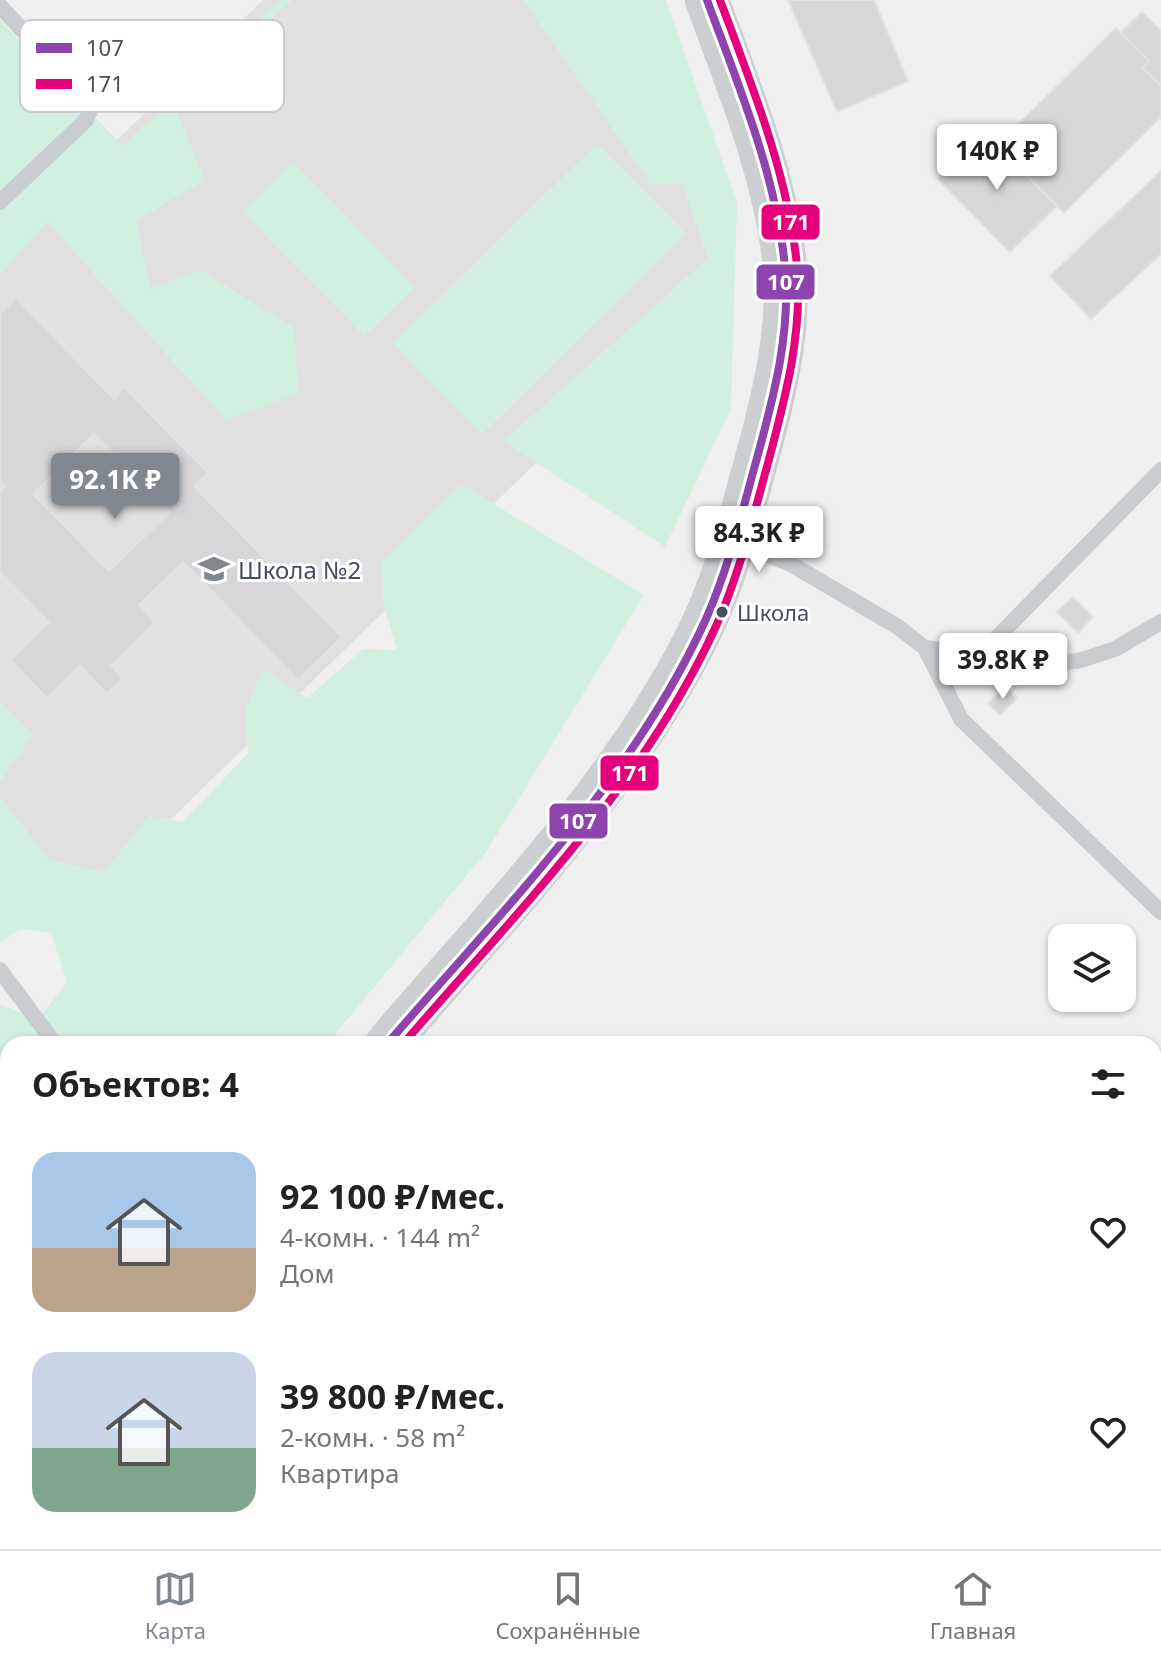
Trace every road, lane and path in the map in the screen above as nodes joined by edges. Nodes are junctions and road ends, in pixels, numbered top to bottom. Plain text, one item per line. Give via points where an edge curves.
1 (707, 0) edge
2 (0, 6) edge
3 (20, 27) edge
4 (89, 112) edge
5 (0, 202) edge
6 (1161, 470) edge
7 (734, 541) junction
8 (1161, 622) edge
9 (925, 648) junction
10 (980, 655) junction
11 (1161, 912) edge
12 (0, 970) edge
13 (49, 1036) edge
14 (394, 1036) edge

1 - 7 main road via 763,154 783,245 785,315 772,403
2 - 3 lane
4 - 5 lane
6 - 10 lane
7 - 9 lane via 791,564
7 - 14 main road via 696,640 654,715 591,804
8 - 10 lane via 1115,649 1078,661
9 - 10 lane
9 - 11 lane via 961,719
12 - 13 lane

